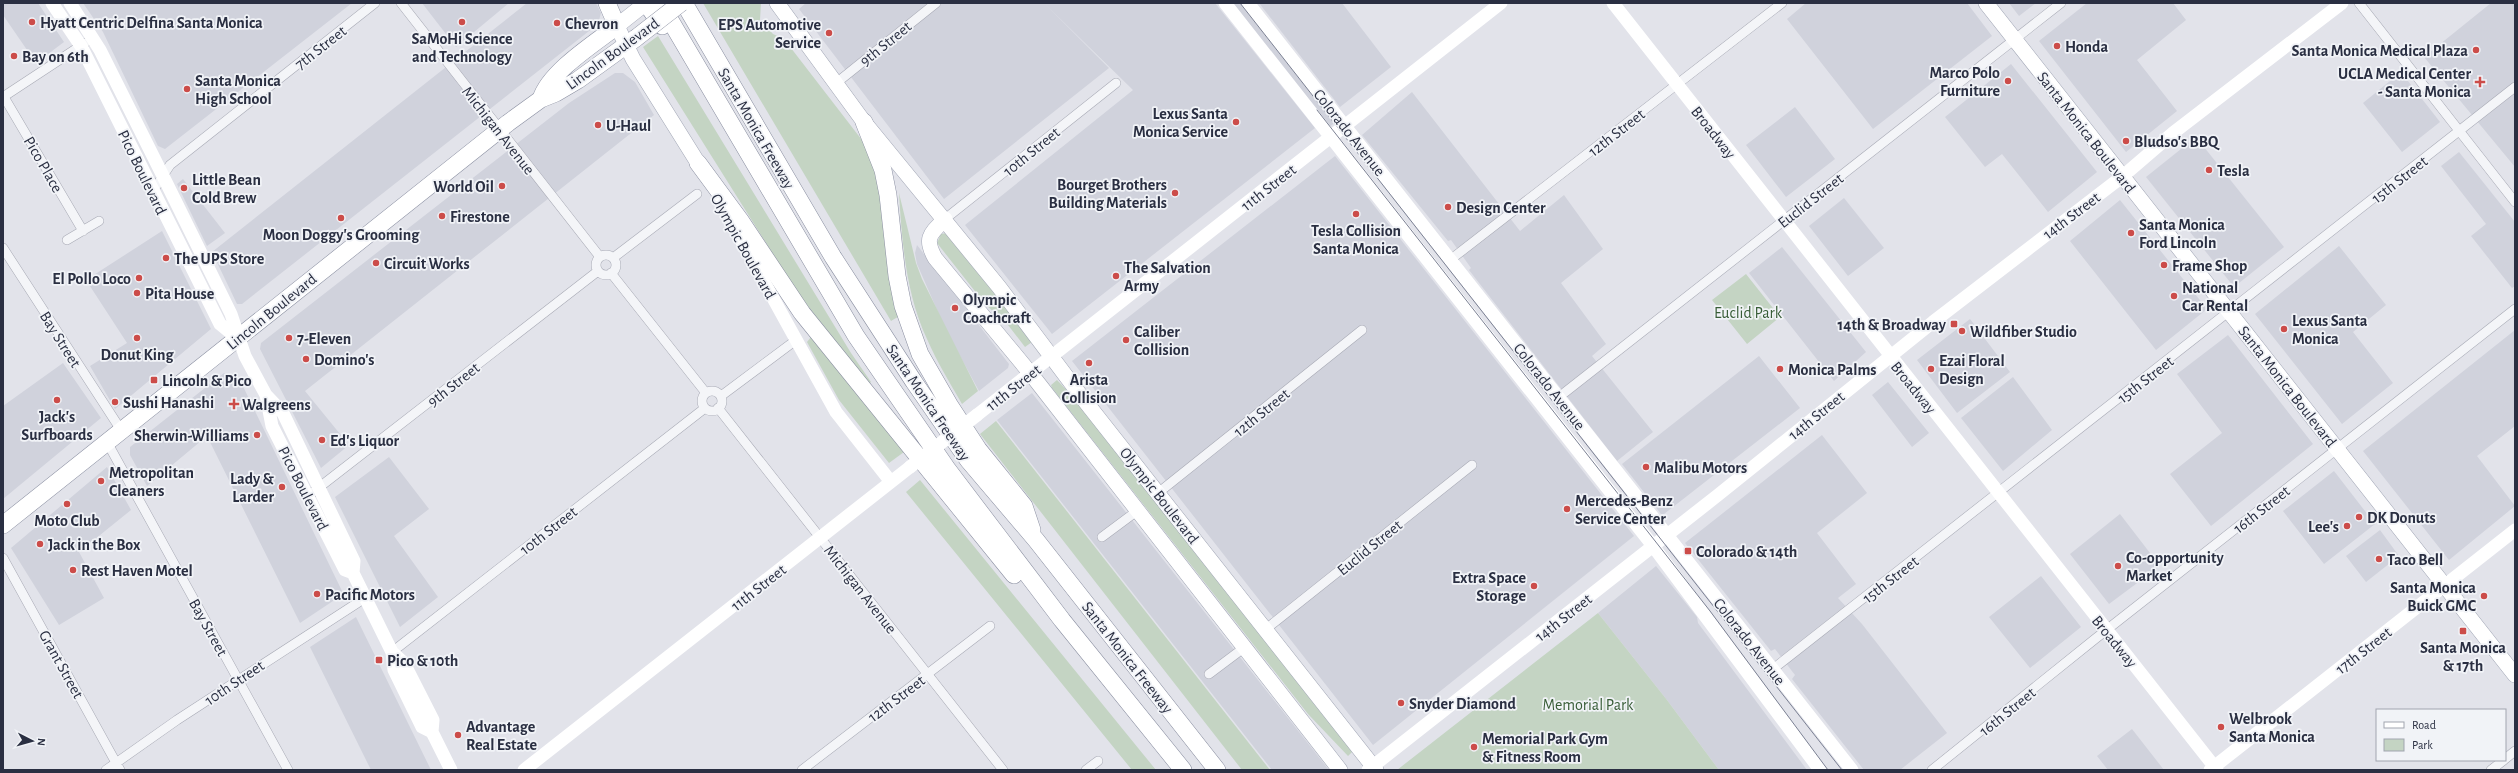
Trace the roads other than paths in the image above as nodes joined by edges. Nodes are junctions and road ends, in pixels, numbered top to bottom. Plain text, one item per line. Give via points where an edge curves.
1 (52, 3) edge
2 (70, 3) edge
3 (375, 3) edge
4 (401, 3) edge
5 (607, 3) edge
6 (646, 3) edge
7 (660, 3) edge
8 (681, 3) edge
9 (684, 3) edge
10 (777, 3) edge
11 (936, 3) edge
12 (1225, 3) edge
13 (1248, 3) edge
14 (1501, 3) edge
15 (1613, 3) edge
16 (1782, 3) edge
17 (1986, 3) edge
18 (2061, 3) edge
19 (2342, 3) edge
20 (2359, 3) edge
21 (621, 22) junction
22 (88, 29) junction
23 (2014, 39) junction
24 (631, 42) junction
25 (81, 46) junction
26 (1116, 82) dead end
27 (835, 84) junction
28 (1677, 85) junction
29 (2515, 88) edge
30 (4, 97) edge
31 (541, 99) junction
32 (864, 122) junction
33 (1346, 126) junction
34 (499, 130) junction
35 (734, 132) junction
36 (2459, 132) junction
37 (1331, 138) junction
38 (698, 163) junction
39 (163, 167) junction
40 (2123, 176) junction
41 (153, 190) junction
42 (697, 194) dead end
43 (2515, 202) edge
44 (945, 219) junction
45 (1784, 220) junction
46 (99, 221) dead end
47 (83, 231) junction
48 (67, 240) dead end
49 (3, 248) edge
50 (600, 257) junction
51 (613, 258) junction
52 (1450, 260) junction
53 (598, 271) junction
54 (611, 273) junction
55 (2515, 309) edge
56 (2229, 312) junction
57 (1362, 330) dead end
58 (237, 338) junction
59 (796, 340) junction
60 (1890, 357) junction
61 (1052, 358) junction
62 (1031, 374) junction
63 (706, 393) junction
64 (266, 395) junction
65 (721, 396) junction
66 (1559, 397) junction
67 (705, 408) junction
68 (718, 408) junction
69 (121, 430) junction
70 (106, 442) junction
71 (2337, 449) junction
72 (1472, 465) dead end
73 (891, 482) junction
74 (319, 488) junction
75 (1158, 493) junction
76 (1999, 494) junction
77 (308, 496) junction
78 (1138, 510) junction
79 (3, 525) edge
80 (2515, 530) edge
81 (1666, 535) junction
82 (1102, 537) dead end
83 (820, 538) junction
84 (1036, 540) junction
85 (1653, 546) junction
86 (3, 558) edge
87 (353, 573) junction
88 (2445, 585) junction
89 (364, 598) junction
90 (1062, 620) junction
91 (990, 626) dead end
92 (1266, 630) junction
93 (2106, 630) junction
94 (1245, 647) junction
95 (392, 652) junction
96 (1773, 669) junction
97 (927, 674) junction
98 (1209, 674) dead end
99 (2515, 675) edge
100 (238, 680) junction
101 (2515, 751) edge
102 (2506, 758) edge
103 (1098, 761) dead end
104 (2503, 761) edge
105 (119, 767) edge
106 (1372, 769) edge
107 (2214, 769) edge
108 (106, 770) edge
109 (288, 770) edge
110 (451, 770) edge
111 (524, 770) edge
112 (802, 770) edge
113 (1003, 770) edge
114 (1086, 770) edge
115 (1183, 770) edge
116 (1218, 770) edge
117 (1340, 770) edge
118 (1820, 770) edge
119 (1852, 770) edge
120 (1932, 770) edge
121 (2491, 770) edge

1 - 25 main road, Pico Boulevard
2 - 22 main road, Pico Boulevard
3 - 39 street, 7th Street
4 - 34 street, Michigan Avenue
5 - 21 highway, Olympic Boulevard
6 - 21 main road, Lincoln Boulevard
6 - 35 highway
7 - 35 highway, Santa Monica Freeway
8 - 24 highway, Lincoln Boulevard, bridge
9 - 84 highway, Santa Monica Freeway via 833,256 914,382 968,460
10 - 27 main road, Olympic Boulevard
11 - 27 street, 9th Street
12 - 37 main road, Colorado Avenue
13 - 33 main road, Colorado Avenue
14 - 33 main road, 11th Street
15 - 28 main road, Broadway
16 - 28 street, 12th Street
17 - 23 main road, Santa Monica Boulevard
18 - 23 street, Euclid Street
19 - 40 main road, 14th Street via 2173,133
20 - 36 street
21 - 24 main road, Olympic Boulevard
21 - 31 highway, Lincoln Boulevard via 558,74 542,92
22 - 25 street via 87,38
22 - 39 main road, Pico Boulevard
23 - 40 main road, Santa Monica Boulevard
23 - 45 street, Euclid Street
24 - 31 highway, Lincoln Boulevard via 574,82
24 - 38 main road, Olympic Boulevard
25 - 30 street
25 - 41 main road, Pico Boulevard
26 - 44 street, 10th Street
27 - 32 main road, Olympic Boulevard
28 - 45 main road, Broadway
28 - 52 street, 12th Street
29 - 36 street, 15th Street
30 - 47 street, Pico Place
31 - 34 highway, Lincoln Boulevard
32 - 44 main road, Olympic Boulevard
32 - 84 highway via 883,170 897,276 920,354 970,437 1024,506
33 - 37 main road, 11th Street
33 - 52 main road, Colorado Avenue
34 - 50 street, Michigan Avenue
34 - 58 highway, Lincoln Boulevard
35 - 90 highway, Santa Monica Freeway via 856,336 948,470
36 - 43 street
36 - 56 street, 15th Street
37 - 61 main road, 11th Street
37 - 85 main road, Colorado Avenue
38 - 59 main road, Olympic Boulevard
38 - 90 highway via 740,220 802,313 867,396 1021,585
39 - 41 street, 7th Street
39 - 58 main road, Pico Boulevard via 231,314
40 - 56 main road, Santa Monica Boulevard
40 - 60 main road, 14th Street
41 - 58 main road, Pico Boulevard via 220,324
42 - 51 street
44 - 61 main road, Olympic Boulevard
44 - 62 main road, Olympic Boulevard via 929,237 928,244 935,258
45 - 60 main road, Broadway
45 - 66 street, Euclid Street
46 - 47 street
47 - 48 street
49 - 69 street, Bay Street
50 - 51 street via 605,255
50 - 53 street via 596,265
51 - 54 street via 615,268
52 - 66 main road, Colorado Avenue
53 - 54 street via 606,275
53 - 74 street, 9th Street
54 - 63 street
55 - 71 street, 16th Street
56 - 71 main road, Santa Monica Boulevard
56 - 76 street, 15th Street
57 - 75 street, 12th Street
58 - 64 main road, Pico Boulevard
58 - 69 highway, Lincoln Boulevard
59 - 65 street
59 - 73 main road, Olympic Boulevard via 836,412
60 - 76 main road, Broadway
60 - 81 main road, 14th Street
61 - 62 main road, 11th Street
61 - 75 main road, Olympic Boulevard
62 - 73 main road, 11th Street, bridge
62 - 78 main road, Olympic Boulevard
63 - 65 street via 715,391
63 - 67 street via 702,401
64 - 74 main road, Pico Boulevard via 283,413
64 - 77 main road, Pico Boulevard via 272,426
65 - 68 street via 722,404
66 - 81 main road, Colorado Avenue
67 - 68 street via 712,411
67 - 95 street, 10th Street
68 - 83 street, Michigan Avenue
69 - 70 highway, Lincoln Boulevard
70 - 79 highway, Lincoln Boulevard
70 - 100 street, Bay Street
71 - 88 main road, Santa Monica Boulevard
71 - 93 street, 16th Street
72 - 92 street, Euclid Street
73 - 83 main road, 11th Street
74 - 77 street, 9th Street
74 - 87 main road, Pico Boulevard via 354,561
75 - 92 main road, Olympic Boulevard
76 - 93 main road, Broadway
76 - 96 street, 15th Street
77 - 87 main road, Pico Boulevard via 345,570
78 - 82 street
78 - 94 main road, Olympic Boulevard
80 - 88 main road, 17th Street
81 - 85 main road, 14th Street
81 - 96 main road, Colorado Avenue
83 - 97 street, Michigan Avenue
83 - 111 main road, 11th Street
84 - 116 highway, Santa Monica Freeway
85 - 106 main road, 14th Street
85 - 118 main road, Colorado Avenue
86 - 105 street, Grant Street
87 - 89 main road, Pico Boulevard
88 - 99 main road, Santa Monica Boulevard
88 - 107 main road, 17th Street
89 - 95 main road, Pico Boulevard
89 - 100 street, 10th Street
90 - 115 highway, Santa Monica Freeway
91 - 97 street, 12th Street
92 - 106 main road, Olympic Boulevard
93 - 107 main road, Broadway
93 - 120 street, 16th Street
94 - 98 street
94 - 117 main road, Olympic Boulevard
95 - 110 main road, Pico Boulevard via 404,664 433,720 432,732
96 - 119 main road, Colorado Avenue
97 - 112 street, 12th Street
97 - 113 street, Michigan Avenue
100 - 105 street, 10th Street
100 - 109 street, Bay Street
101 - 102 street
103 - 114 street
104 - 121 street
105 - 108 street, 10th Street

